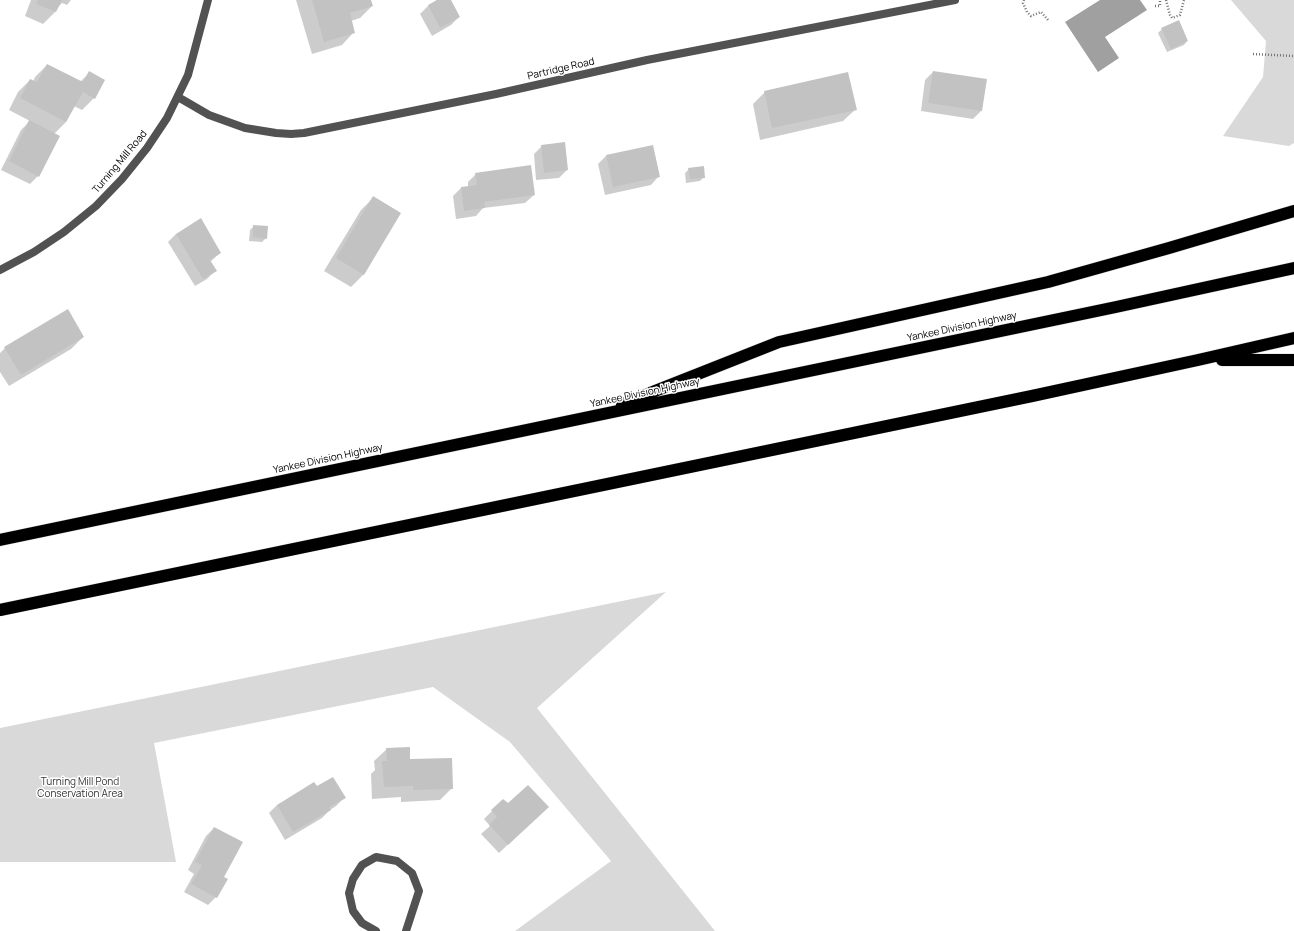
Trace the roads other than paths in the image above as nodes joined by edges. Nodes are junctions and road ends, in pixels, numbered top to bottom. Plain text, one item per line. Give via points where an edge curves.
1 (208, 0) edge
2 (955, 0) edge
3 (178, 97) junction
4 (1294, 211) edge
5 (1294, 268) edge
6 (0, 270) edge
7 (1294, 338) edge
8 (1198, 360) junction
9 (1294, 360) edge
10 (591, 416) junction
11 (0, 540) edge
12 (0, 610) edge
13 (376, 931) edge
14 (406, 931) edge

1 - 3 street, Turning Mill Road via 188,75
2 - 3 street, Partridge Road via 647,60 488,96 304,133 276,133 246,128 209,115
3 - 6 street, Turning Mill Road via 147,148 96,206 64,232
4 - 10 highway via 1048,282 779,342
5 - 10 highway, Yankee Division Highway
7 - 8 highway
8 - 9 highway
8 - 12 highway
10 - 11 highway, Yankee Division Highway
13 - 14 street via 362,923 353,911 349,893 353,879 362,864 376,857 397,861 412,873 418,891

